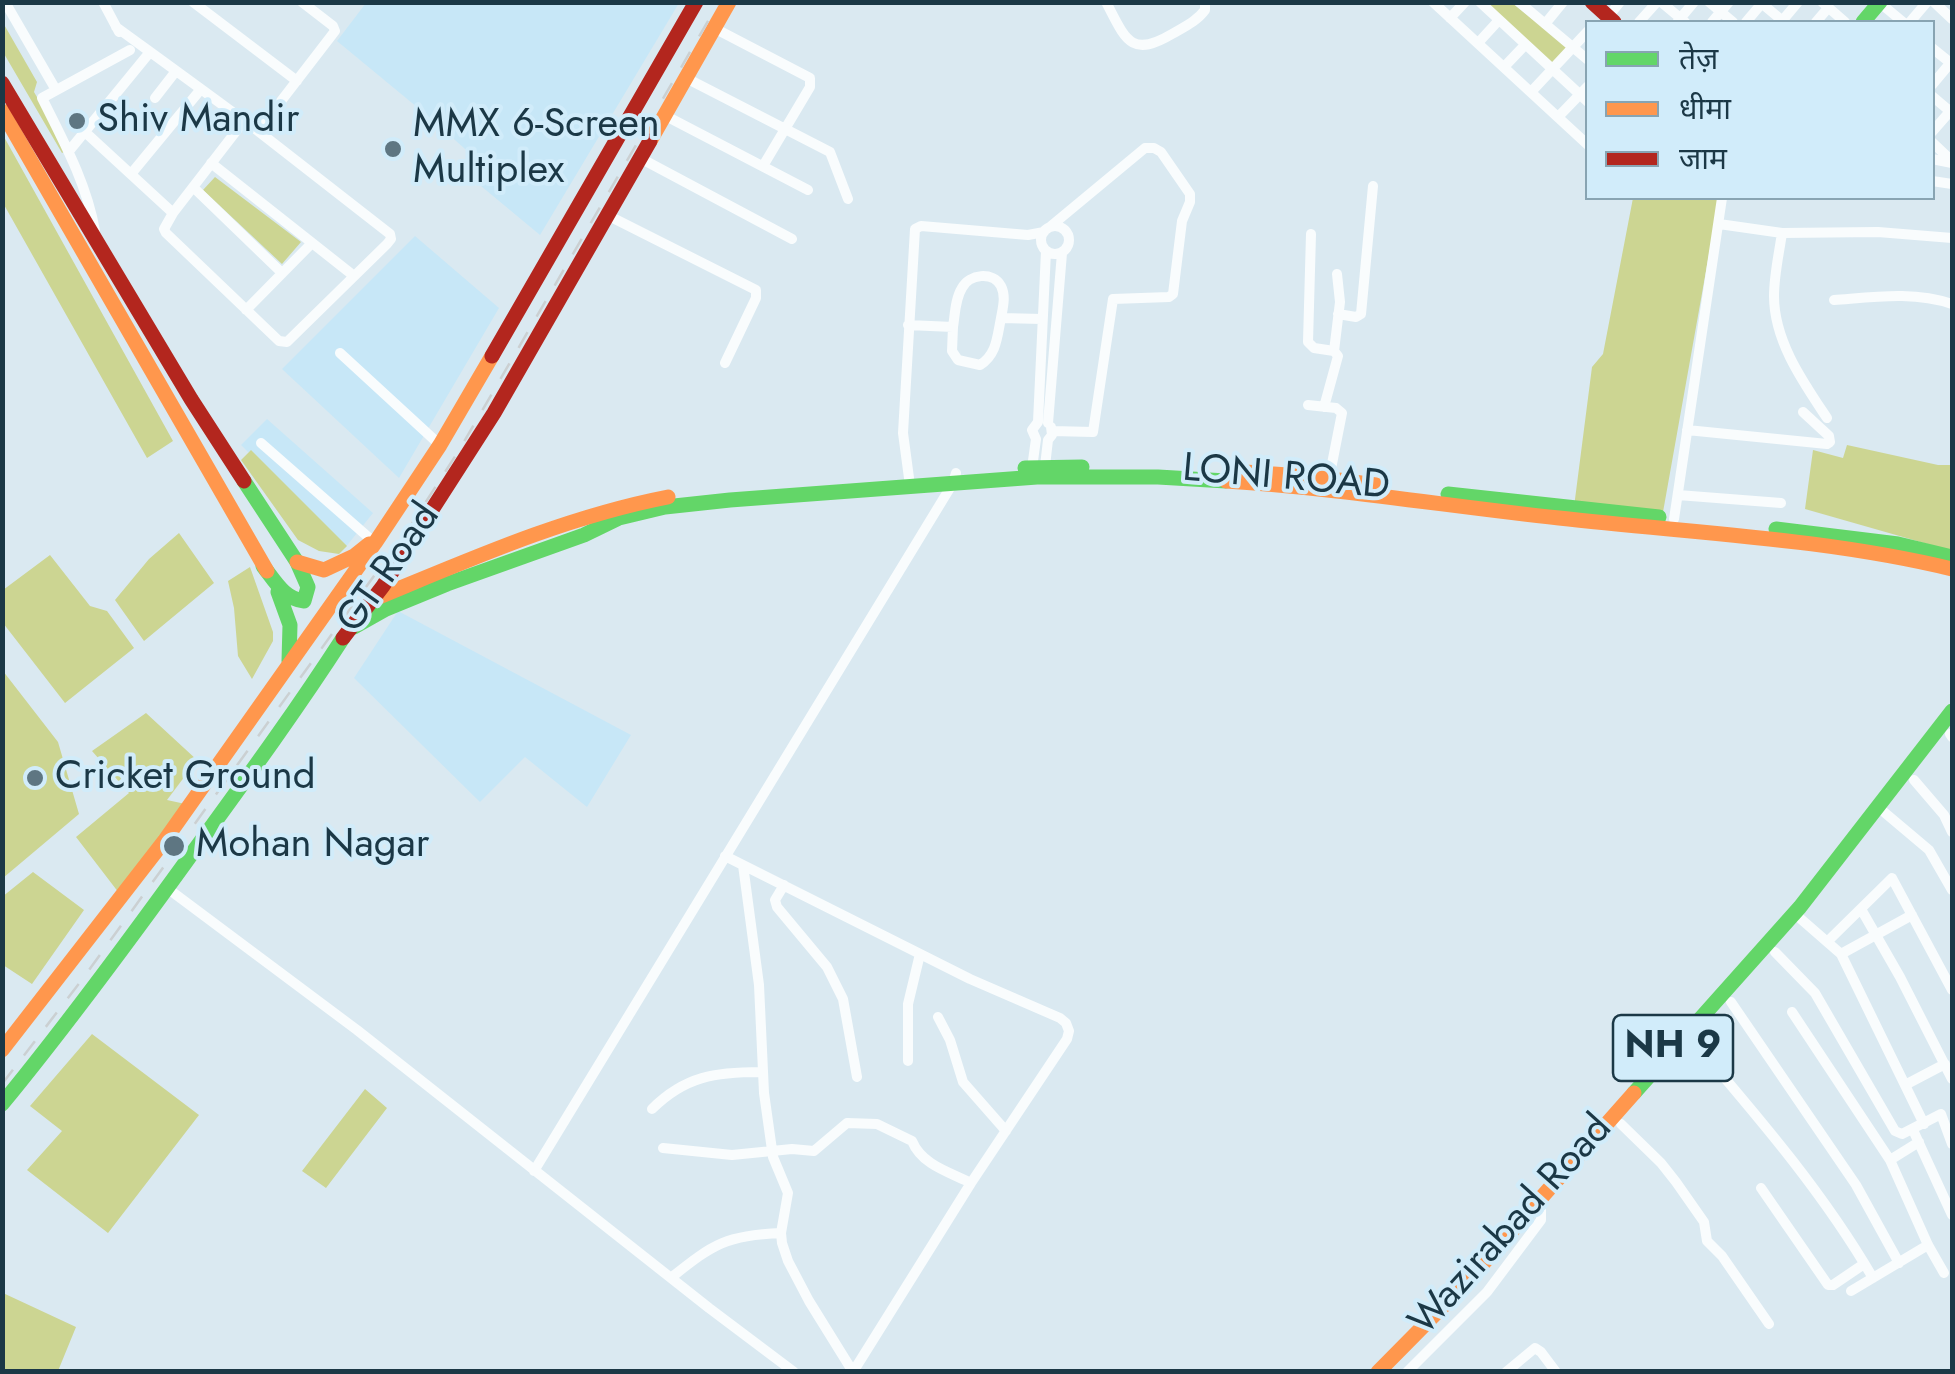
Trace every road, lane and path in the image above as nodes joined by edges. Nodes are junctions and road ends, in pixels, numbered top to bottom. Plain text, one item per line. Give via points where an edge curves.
1 (5, 2) edge
2 (192, 2) edge
3 (302, 2) edge
4 (696, 2) edge
5 (729, 2) edge
6 (1106, 2) edge
7 (1204, 2) edge
8 (1433, 2) edge
9 (1465, 2) edge
10 (1480, 2) edge
11 (1518, 2) edge
12 (1562, 2) edge
13 (1620, 2) edge
14 (1659, 2) edge
15 (1708, 2) edge
16 (1729, 2) edge
17 (1930, 2) edge
18 (1762, 3) edge
19 (1878, 3) edge
20 (106, 4) edge
21 (1721, 12) junction
22 (1602, 16) edge
23 (1450, 18) junction
24 (1952, 18) edge
25 (1499, 20) junction
26 (1641, 20) edge
27 (1680, 20) edge
28 (1714, 20) edge
29 (1731, 20) edge
30 (1781, 20) edge
31 (1903, 20) edge
32 (1908, 20) edge
33 (1545, 24) junction
34 (116, 27) junction
35 (714, 28) junction
36 (1585, 33) edge
37 (1478, 43) junction
38 (1526, 45) junction
39 (1573, 46) junction
40 (130, 50) junction
41 (150, 52) junction
42 (1585, 57) edge
43 (139, 66) junction
44 (1504, 68) junction
45 (1552, 69) junction
46 (176, 71) junction
47 (686, 78) junction
48 (297, 81) junction
49 (2, 82) edge
50 (201, 89) junction
51 (56, 90) junction
52 (1531, 92) junction
53 (1585, 94) edge
54 (155, 98) dead end
55 (2, 111) edge
56 (664, 115) junction
57 (1558, 116) junction
58 (244, 120) junction
59 (785, 128) junction
60 (258, 131) junction
61 (85, 132) junction
62 (1585, 140) edge
63 (69, 152) junction
64 (640, 158) junction
65 (211, 163) junction
66 (762, 166) junction
67 (131, 174) junction
68 (1373, 186) dead end
69 (192, 188) junction
70 (808, 190) dead end
71 (848, 199) dead end
72 (1722, 200) edge
73 (68, 208) junction
74 (173, 214) junction
75 (607, 215) junction
76 (1719, 224) junction
77 (1048, 229) junction
78 (1782, 233) junction
79 (1311, 234) dead end
80 (1952, 238) edge
81 (792, 239) dead end
82 (96, 243) junction
83 (312, 243) junction
84 (1046, 251) junction
85 (1062, 253) junction
86 (282, 273) junction
87 (1337, 274) dead end
88 (354, 276) junction
89 (1834, 300) dead end
90 (1952, 304) edge
91 (246, 310) junction
92 (1338, 314) junction
93 (1002, 318) junction
94 (1042, 319) junction
95 (908, 326) junction
96 (953, 327) junction
97 (1334, 351) junction
98 (340, 353) dead end
99 (725, 363) dead end
100 (1308, 406) dead end
101 (1324, 407) junction
102 (1802, 412) dead end
103 (1827, 418) dead end
104 (1688, 430) junction
105 (1044, 431) junction
106 (261, 443) dead end
107 (440, 446) junction
108 (1039, 467) junction
109 (908, 478) junction
110 (954, 478) junction
111 (1330, 478) junction
112 (779, 491) junction
113 (1678, 494) junction
114 (254, 496) junction
115 (1780, 503) dead end
116 (232, 509) junction
117 (618, 512) junction
118 (1674, 519) junction
119 (1818, 539) junction
120 (373, 542) junction
121 (1952, 556) edge
122 (297, 562) junction
123 (264, 566) junction
124 (1952, 569) edge
125 (371, 600) junction
126 (346, 632) junction
127 (289, 664) junction
128 (1952, 711) edge
129 (1952, 734) edge
130 (1914, 780) junction
131 (1882, 811) junction
132 (1952, 832) edge
133 (725, 856) junction
134 (743, 866) junction
135 (784, 885) junction
136 (167, 888) junction
137 (1952, 890) edge
138 (1860, 909) junction
139 (1912, 915) junction
140 (1799, 917) junction
141 (1876, 935) junction
142 (1828, 941) junction
143 (1776, 952) junction
144 (920, 954) junction
145 (1841, 954) junction
146 (1952, 990) edge
147 (1732, 1002) junction
148 (1792, 1012) dead end
149 (938, 1017) dead end
150 (1694, 1043) junction
151 (2, 1050) edge
152 (44, 1053) junction
153 (908, 1061) dead end
154 (1944, 1064) junction
155 (54, 1071) dead end
156 (761, 1072) junction
157 (857, 1077) dead end
158 (1952, 1079) edge
159 (1905, 1085) junction
160 (2, 1104) edge
161 (652, 1108) dead end
162 (1621, 1124) junction
163 (1919, 1127) junction
164 (1006, 1131) junction
165 (1919, 1142) junction
166 (1952, 1144) edge
167 (664, 1148) dead end
168 (772, 1152) junction
169 (1890, 1160) junction
170 (534, 1170) junction
171 (971, 1183) junction
172 (1761, 1188) dead end
173 (1541, 1210) junction
174 (1952, 1215) edge
175 (781, 1233) junction
176 (1928, 1245) junction
177 (1898, 1262) junction
178 (1864, 1264) junction
179 (1944, 1274) dead end
180 (672, 1277) junction
181 (1872, 1278) junction
182 (1851, 1291) dead end
183 (1769, 1324) dead end
184 (794, 1372) edge
185 (853, 1372) edge
186 (1378, 1372) edge
187 (1395, 1372) edge
188 (1406, 1372) edge
189 (1506, 1372) edge
190 (1556, 1372) edge

1 - 51 street
2 - 48 street
3 - 48 street via 335,28
4 - 107 main road, GT Road
5 - 35 main road, GT Road
6 - 7 street via 1126,39 1138,46 1200,17
8 - 23 street
9 - 23 street
10 - 25 street
11 - 33 street
12 - 33 street
13 - 22 street
14 - 26 street
14 - 27 street
15 - 21 street
16 - 21 street
17 - 24 street
17 - 32 street
18 - 30 street
19 - 31 street
20 - 34 street
21 - 28 street
21 - 29 street
23 - 37 street
25 - 37 street
25 - 38 street
33 - 39 street
34 - 40 street
34 - 41 street
35 - 47 main road, GT Road
35 - 59 street via 810,78
36 - 39 street
37 - 44 street
38 - 44 street
38 - 45 street
39 - 42 street
39 - 45 street
40 - 43 street
40 - 51 street
41 - 43 street
41 - 46 street
43 - 61 street
44 - 52 street
45 - 52 street
45 - 53 street
46 - 50 street
46 - 54 street
47 - 56 main road, GT Road
47 - 59 street
48 - 60 street
49 - 73 main road
50 - 58 street
50 - 67 street
51 - 63 street via 42,98
52 - 57 street
53 - 57 street
55 - 73 main road
56 - 64 main road, GT Road
56 - 66 street
57 - 62 street
58 - 60 street
58 - 65 street
59 - 66 street
59 - 71 street via 830,152
60 - 88 street via 390,234
61 - 63 street
61 - 67 street
63 - 82 street
64 - 75 main road, GT Road
64 - 81 street
65 - 69 street
65 - 83 street
66 - 70 street
67 - 74 street
68 - 92 street via 1361,314
69 - 74 street
69 - 86 street
72 - 76 street
73 - 82 main road
73 - 116 main road via 129,331
74 - 91 street via 166,233
75 - 99 street via 756,290
75 - 125 main road, GT Road via 494,413
76 - 78 street
76 - 104 street
77 - 84 street via 1041,241
77 - 85 street via 1064,229 1069,237
77 - 95 street via 1028,234 918,227
77 - 105 street via 1145,148 1161,152 1190,194 1173,294 1113,300 1093,432
78 - 80 street
78 - 103 street via 1776,316 1790,357
79 - 97 street via 1308,342
82 - 114 main road
83 - 86 street
83 - 88 street
84 - 85 street
84 - 94 street
85 - 105 street
86 - 91 street
87 - 92 street
88 - 91 street via 287,342
89 - 90 street via 1902,296
92 - 97 street
93 - 94 street
93 - 96 street via 990,358 980,365 958,360
93 - 96 street via 997,280 974,278 963,284
94 - 105 street
95 - 96 street
95 - 109 street
97 - 101 street via 1338,359
98 - 107 street
100 - 101 street
101 - 111 street via 1342,413
102 - 104 street via 1830,442
104 - 113 street
105 - 108 street
106 - 120 street
107 - 120 main road, GT Road
108 - 110 main road, LONI ROAD
108 - 111 main road, LONI ROAD
109 - 110 main road, LONI ROAD
109 - 112 main road, LONI ROAD
110 - 112 main road, LONI ROAD
110 - 119 main road, LONI ROAD via 1232,480
110 - 133 street
111 - 118 main road, LONI ROAD
112 - 117 main road, LONI ROAD
113 - 115 street
113 - 118 street
114 - 116 main road
114 - 122 main road
116 - 123 main road
117 - 125 main road via 588,514
117 - 126 main road via 584,535 386,609
118 - 119 main road, LONI ROAD
119 - 121 main road, LONI ROAD via 1898,544
119 - 124 main road, LONI ROAD
120 - 122 main road via 324,570
120 - 127 main road, GT Road
122 - 123 main road via 308,587 304,602 297,603
123 - 127 main road via 290,620
125 - 126 main road, GT Road
126 - 136 main road, GT Road
127 - 151 main road, GT Road via 165,840
128 - 131 main road, Wazirabad Road / NH 9
129 - 130 main road, Wazirabad Road / NH 9
130 - 131 main road, Wazirabad Road / NH 9
130 - 132 street
131 - 137 street via 1929,850
131 - 140 main road, Wazirabad Road / NH 9
133 - 134 street
133 - 170 street
134 - 135 street
134 - 156 street via 759,985
135 - 144 street
135 - 157 street via 777,907 828,967 843,999
136 - 152 main road, GT Road
136 - 170 street
138 - 139 street via 1892,878
138 - 141 street
138 - 142 street
139 - 141 street
139 - 146 street
140 - 142 street
140 - 143 main road, Wazirabad Road / NH 9
140 - 186 main road, Wazirabad Road / NH 9
141 - 145 street
141 - 154 street
142 - 145 street
143 - 147 main road, Wazirabad Road / NH 9
143 - 163 street via 1815,994 1895,1131
144 - 153 street via 908,1004
144 - 164 street via 1066,1024 1066,1039
145 - 159 street
147 - 150 main road, Wazirabad Road / NH 9
147 - 177 street via 1856,1185
148 - 169 street
149 - 164 street via 963,1082
150 - 162 main road, Wazirabad Road / NH 9
150 - 178 street via 1798,1166
152 - 155 main road
152 - 160 main road, GT Road
154 - 158 street
154 - 159 street
156 - 161 street via 692,1081
156 - 168 street
159 - 163 street
162 - 173 main road, Wazirabad Road / NH 9
162 - 183 street via 1676,1182 1702,1220 1707,1242
163 - 165 street
163 - 166 street via 1941,1114
164 - 171 street
165 - 169 street
165 - 174 street
167 - 168 street
168 - 171 street via 814,1151 847,1123 877,1124 912,1142 926,1161
168 - 175 street via 788,1193
169 - 176 street
170 - 180 street
171 - 185 street
172 - 178 street via 1828,1285
173 - 187 main road, Wazirabad Road / NH 9
173 - 188 street via 1541,1220 1486,1292
175 - 180 street via 716,1244
175 - 185 street via 793,1270
176 - 177 street
176 - 179 street
177 - 181 street
178 - 181 street
180 - 184 street
181 - 182 street
189 - 190 street via 1535,1348

